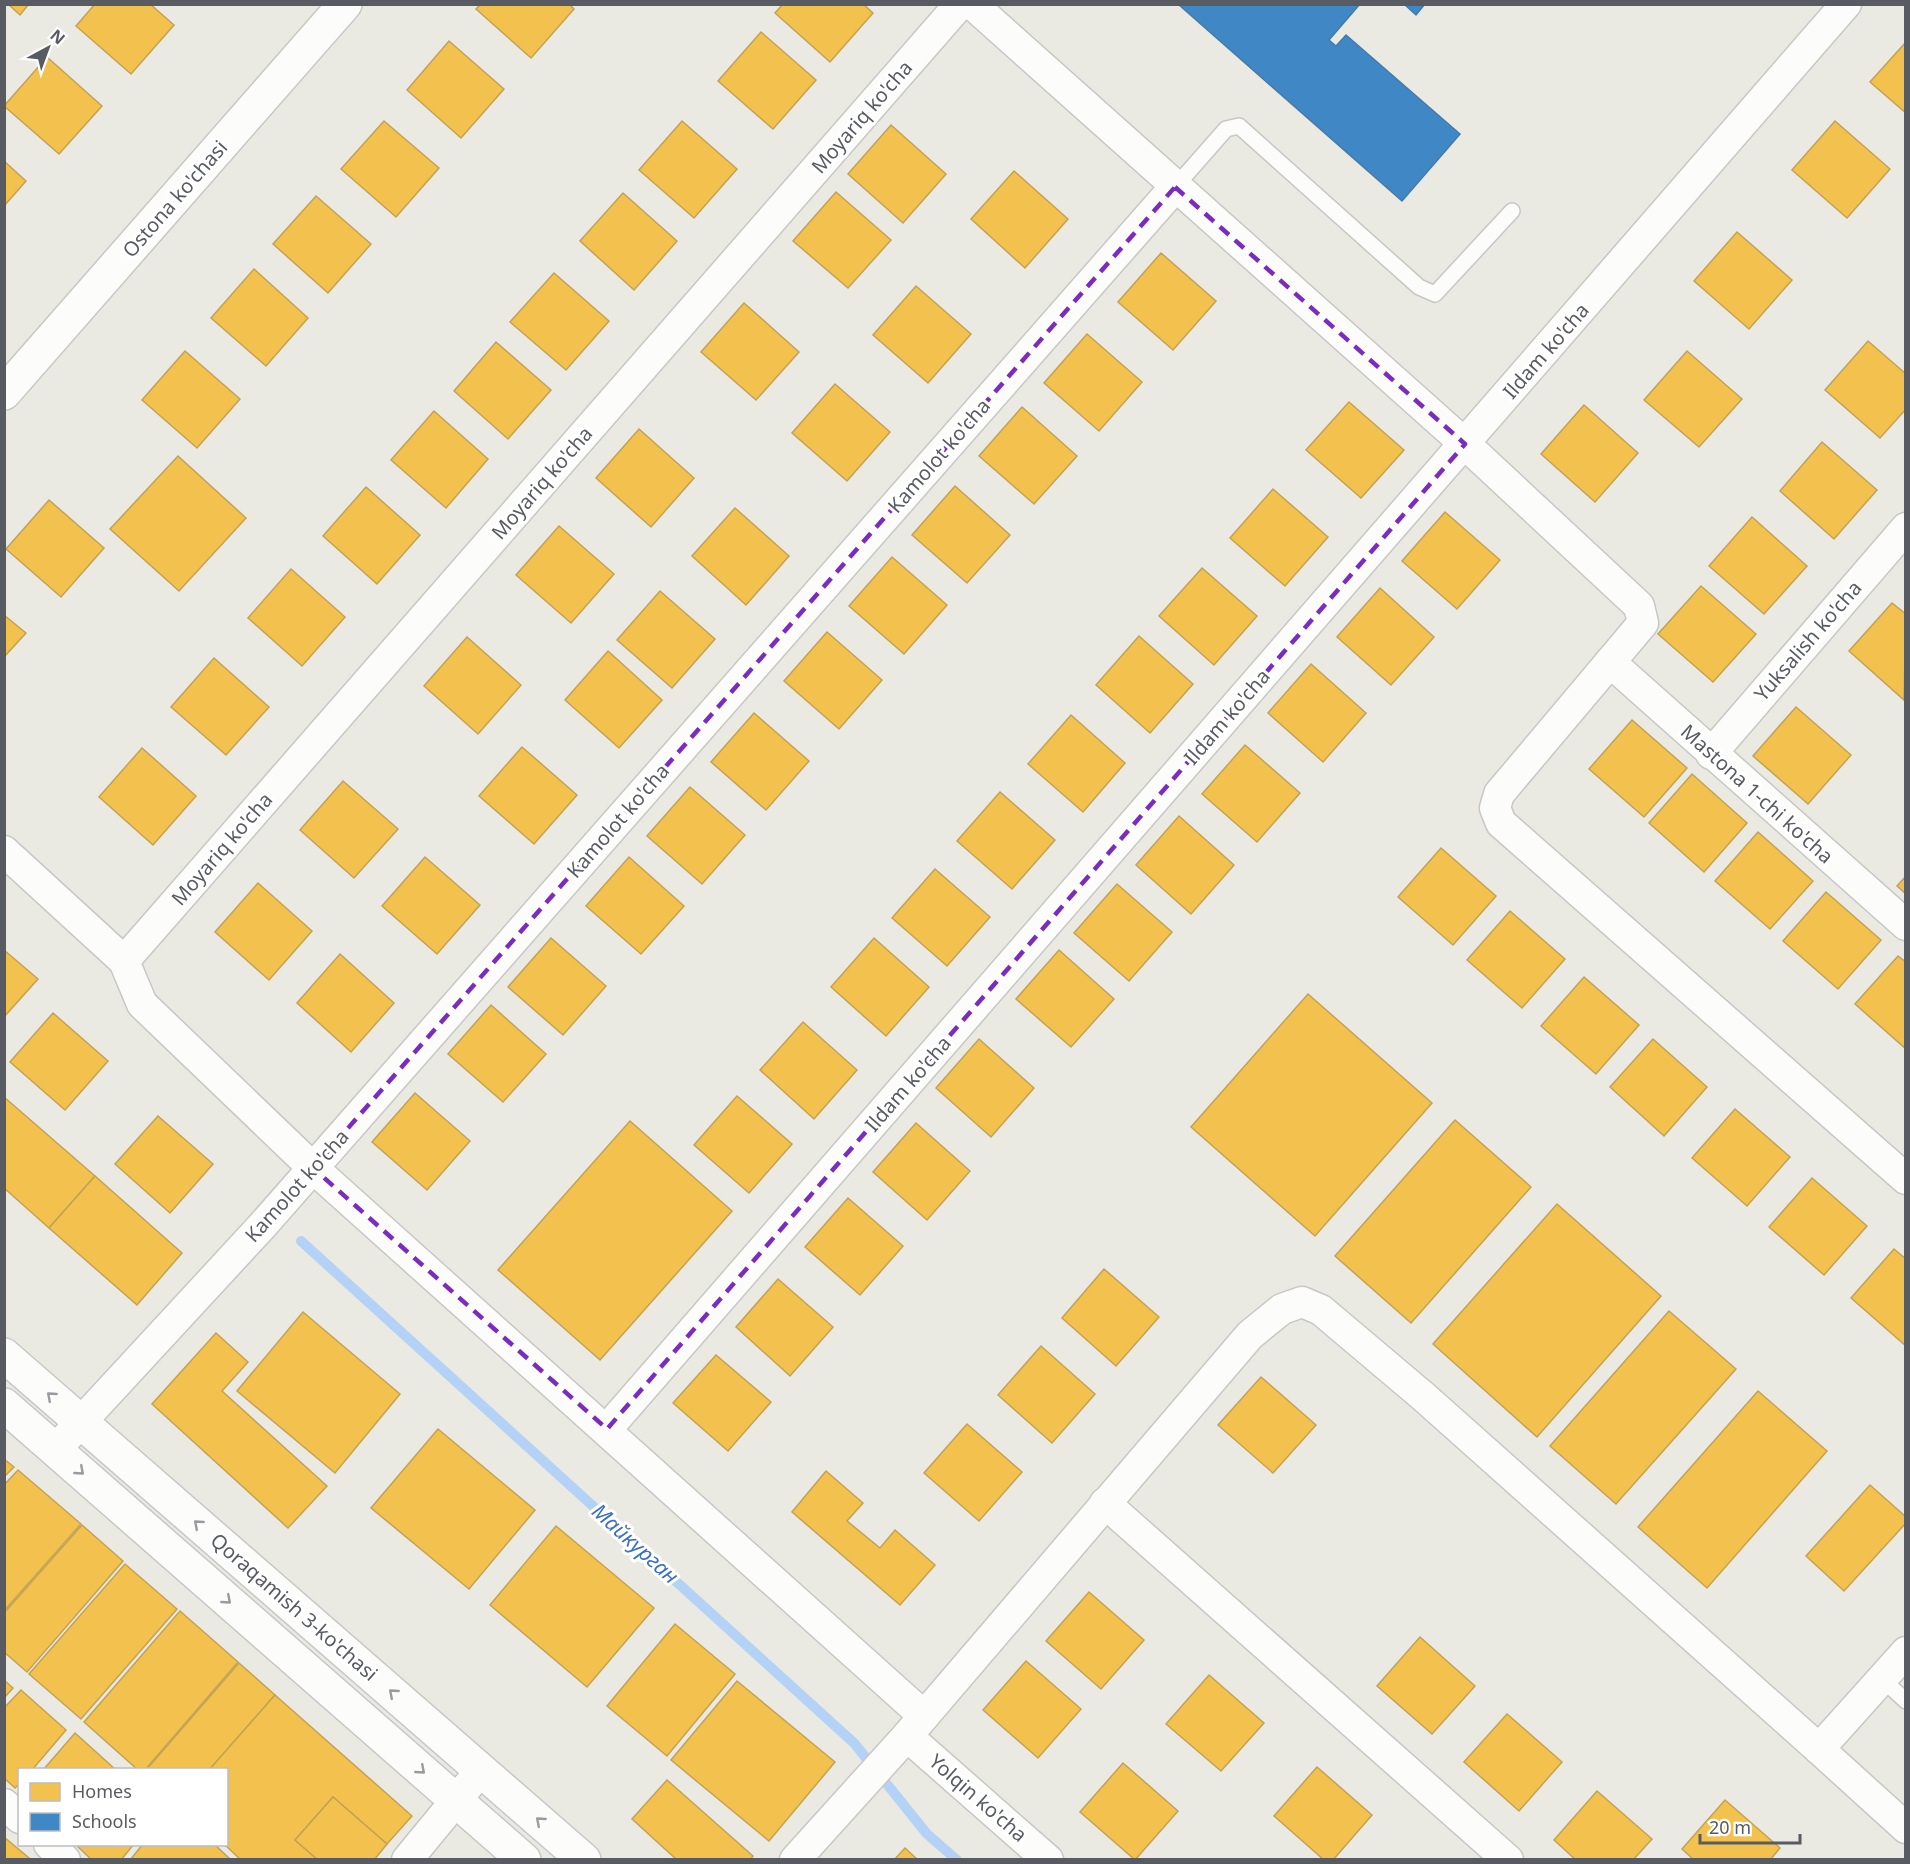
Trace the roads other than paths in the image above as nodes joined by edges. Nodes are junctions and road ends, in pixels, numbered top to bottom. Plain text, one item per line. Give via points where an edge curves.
1 (345, 4) edge
2 (960, 4) edge
3 (972, 4) edge
4 (1845, 4) edge
5 (1175, 187) junction
6 (1512, 211) dead end
7 (4, 393) edge
8 (1465, 444) junction
9 (1905, 528) edge
10 (1610, 662) junction
11 (1711, 754) junction
12 (4, 851) edge
13 (1905, 925) edge
14 (124, 961) junction
15 (306, 1176) junction
16 (1905, 1179) edge
17 (4, 1355) edge
18 (4, 1405) edge
19 (81, 1422) junction
20 (607, 1429) junction
21 (56, 1449) junction
22 (1105, 1503) junction
23 (1905, 1652) edge
24 (1882, 1679) junction
25 (1905, 1701) edge
26 (915, 1726) junction
27 (1819, 1749) junction
28 (481, 1770) junction
29 (455, 1800) junction
30 (4, 1804) edge
31 (18, 1816) edge
32 (1905, 1828) edge
33 (50, 1846) edge
34 (65, 1860) edge
35 (407, 1860) edge
36 (524, 1860) edge
37 (585, 1860) edge
38 (795, 1860) edge
39 (1048, 1860) edge
40 (1508, 1860) edge

1 - 7 main road, Ostona ko'chasi
2 - 14 street, Moyariq ko'cha
3 - 5 street
4 - 8 street, Ildam ko'cha
5 - 6 lane via 1226,129 1239,126 1419,287 1435,294
5 - 8 street
5 - 15 street, Kamolot ko'cha
8 - 10 street via 1639,606 1643,623
8 - 20 street, Ildam ko'cha
9 - 11 street, Yuksalish ko'cha
10 - 11 street, Mastona 1-chi ko'cha
10 - 16 street via 1499,794 1495,808 1501,823
11 - 13 street, Mastona 1-chi ko'cha
12 - 14 street
14 - 15 street, Yolqin ko'cha via 141,1004
15 - 19 street, Kamolot ko'cha
15 - 20 street, Yolqin ko'cha
19 -> 17 main road, Qoraqamish 3-ko'chasi
18 - 21 main road, Qoraqamish 3-ko'chasi
19 - 21 street, Kamolot ko'cha
28 -> 19 main road, Qoraqamish 3-ko'chasi
20 - 26 street, Yolqin ko'cha
21 -> 29 main road, Qoraqamish 3-ko'chasi
22 - 26 street
22 - 27 street via 1250,1335 1282,1309 1302,1302 1321,1310 1424,1397
22 - 40 street
23 - 24 street
24 - 25 lane
24 - 27 street
26 - 38 street
26 - 39 street, Yolqin ko'cha
27 - 32 street
28 - 29 street
37 -> 28 main road, Qoraqamish 3-ko'chasi
29 - 35 street
29 - 36 main road, Qoraqamish 3-ko'chasi
30 - 31 street
33 - 34 street

